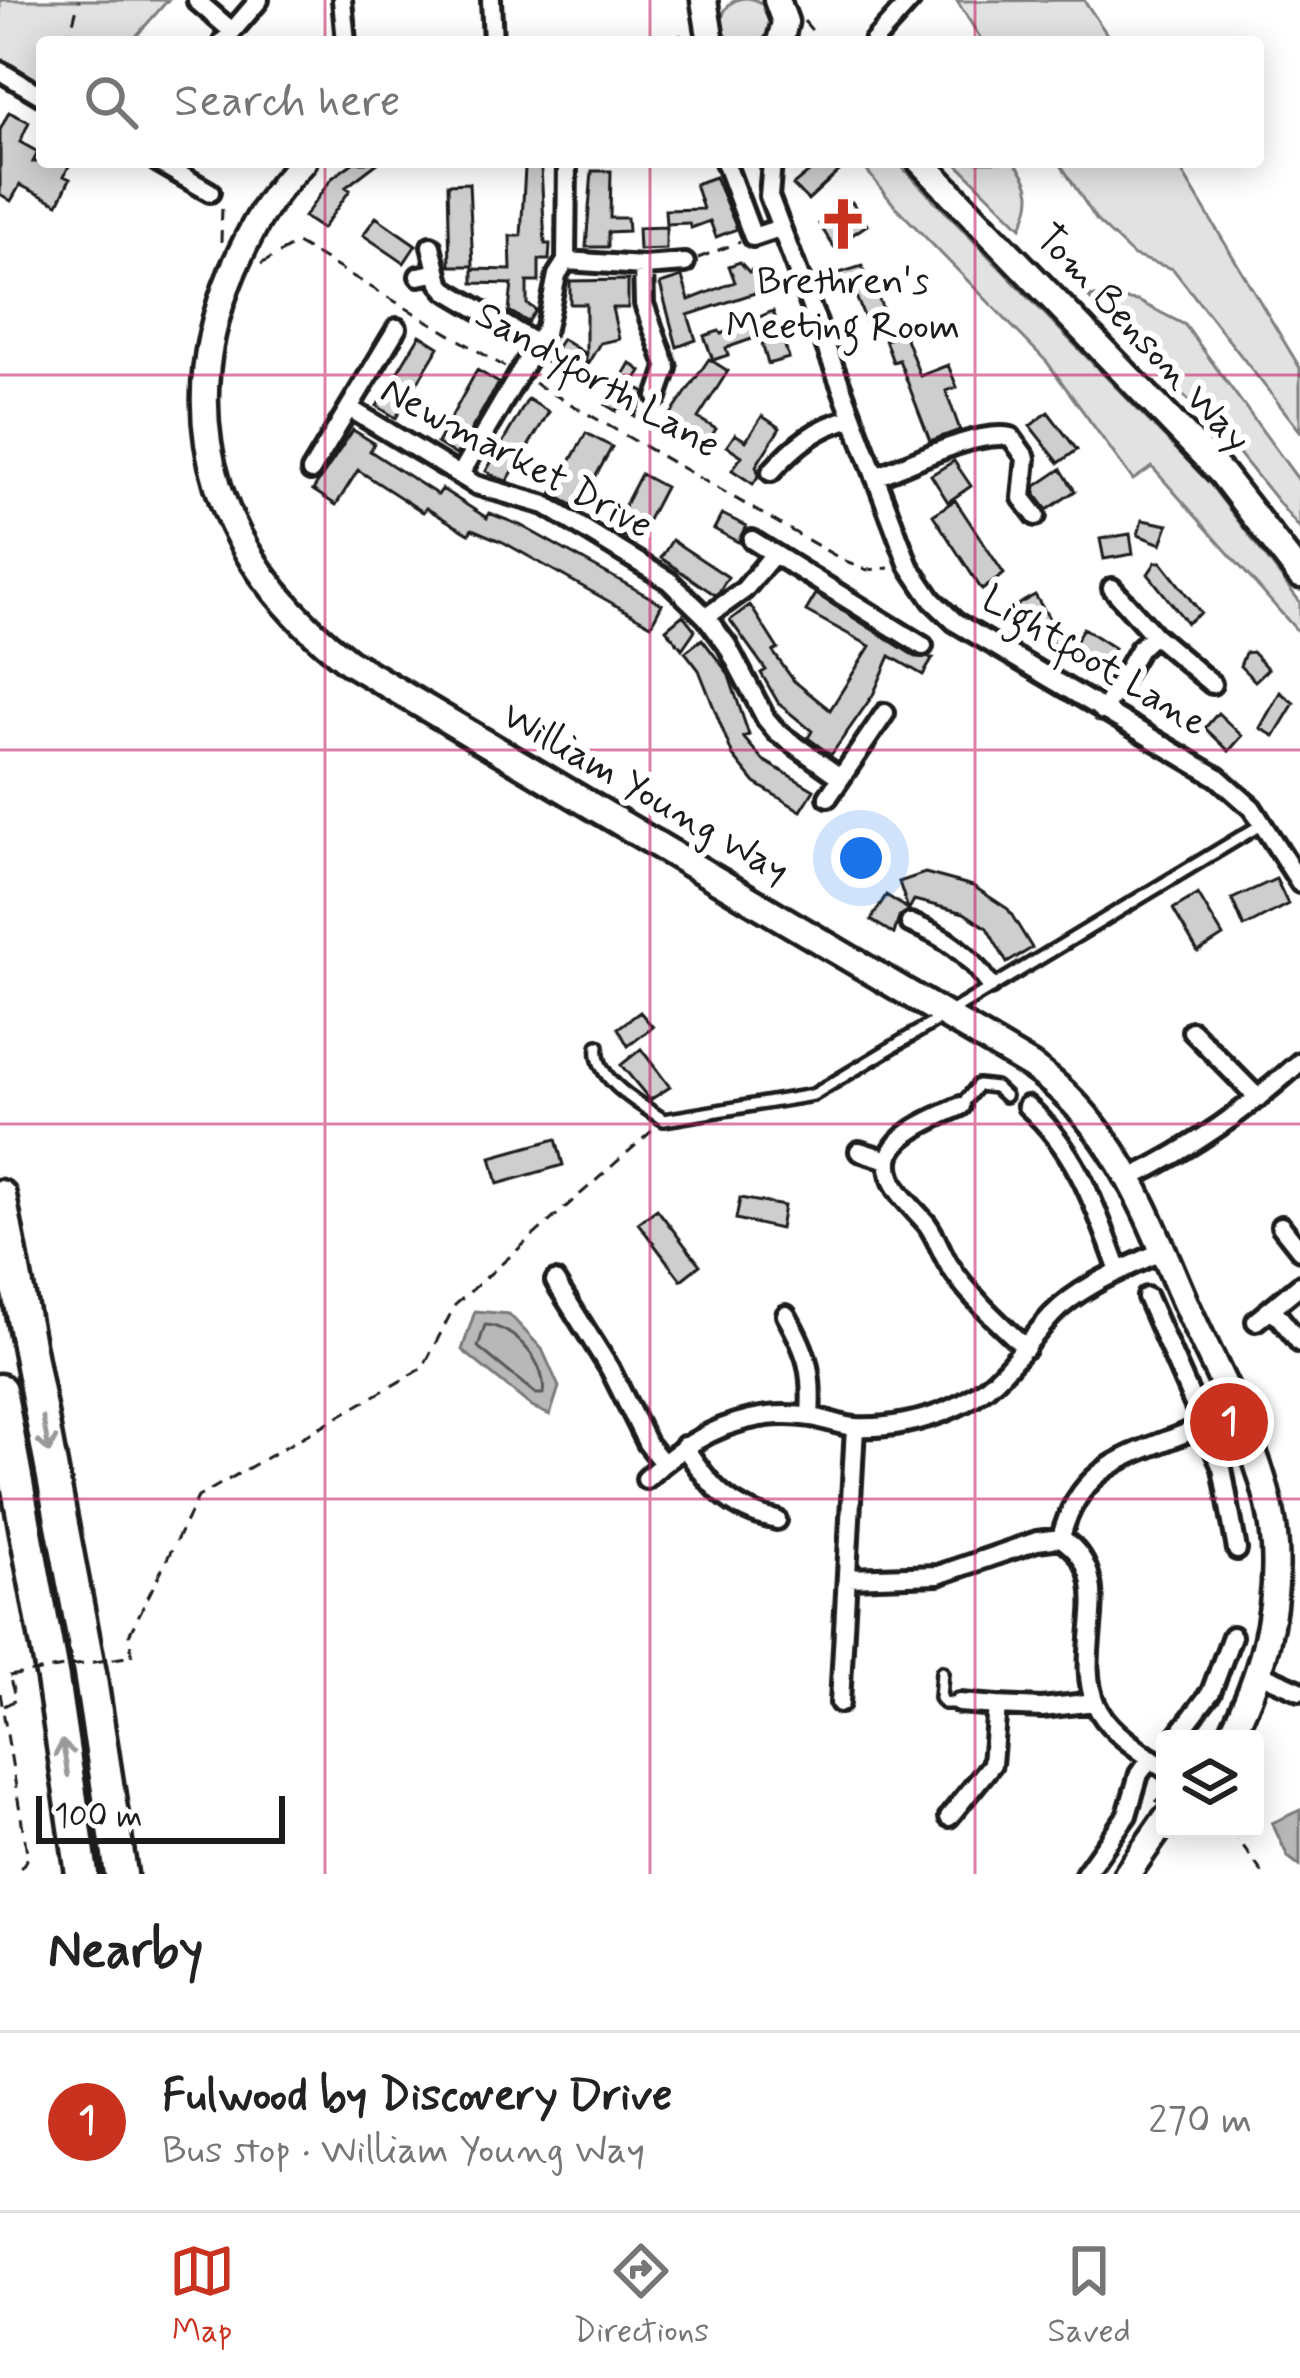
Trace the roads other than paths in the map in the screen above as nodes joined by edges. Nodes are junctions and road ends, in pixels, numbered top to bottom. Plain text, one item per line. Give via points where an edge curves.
1 (259, 0) edge
2 (342, 0) edge
3 (490, 0) edge
4 (911, 0) edge
5 (197, 1) edge
6 (779, 4) edge
7 (228, 36) edge
8 (345, 36) edge
9 (493, 36) edge
10 (782, 36) edge
11 (802, 36) edge
12 (878, 36) edge
13 (0, 71) edge
14 (36, 92) edge
15 (169, 168) edge
16 (297, 168) edge
17 (567, 168) edge
18 (727, 168) edge
19 (771, 168) edge
20 (927, 168) edge
21 (211, 192) road end
22 (780, 228) junction
23 (431, 246) dead end
24 (566, 261) junction
25 (685, 263) road end
26 (643, 266) junction
27 (397, 328) dead end
28 (537, 344) junction
29 (657, 397) dead end
30 (349, 408) junction
31 (852, 418) junction
32 (311, 471) dead end
33 (771, 472) dead end
34 (460, 475) junction
35 (875, 477) junction
36 (1036, 516) dead end
37 (752, 540) dead end
38 (774, 554) junction
39 (1300, 575) edge
40 (1112, 588) dead end
41 (706, 617) junction
42 (1154, 635) junction
43 (923, 646) dead end
44 (1212, 685) dead end
45 (1103, 711) junction
46 (885, 713) dead end
47 (841, 778) junction
48 (828, 797) dead end
49 (1264, 823) junction
50 (1300, 883) edge
51 (910, 923) dead end
52 (990, 985) junction
53 (944, 1014) junction
54 (1192, 1031) dead end
55 (598, 1046) dead end
56 (1300, 1062) edge
57 (1005, 1096) dead end
58 (1258, 1098) junction
59 (961, 1106) joint
60 (1027, 1106) dead end
61 (860, 1151) dead end
62 (889, 1160) junction
63 (1129, 1179) junction
64 (0, 1196) edge
65 (1281, 1226) dead end
66 (1300, 1250) edge
67 (1162, 1251) junction
68 (1119, 1271) junction
69 (555, 1281) dead end
70 (1300, 1285) edge
71 (1147, 1297) dead end
72 (1272, 1308) junction
73 (786, 1315) dead end
74 (1256, 1321) dead end
75 (1300, 1343) edge
76 (1026, 1348) junction
77 (0, 1390) edge
78 (810, 1416) junction
79 (1203, 1426) junction
80 (855, 1427) junction
81 (684, 1446) junction
82 (663, 1462) junction
83 (646, 1478) dead end
84 (777, 1520) dead end
85 (1061, 1538) junction
86 (1237, 1550) dead end
87 (848, 1578) junction
88 (1232, 1636) dead end
89 (818, 1672) dead end
90 (840, 1672) junction
91 (942, 1672) dead end
92 (1259, 1673) junction
93 (1300, 1691) edge
94 (1095, 1702) junction
95 (840, 1703) dead end
96 (958, 1703) joint
97 (997, 1706) junction
98 (1182, 1730) edge
99 (1233, 1730) edge
100 (1156, 1758) edge
101 (1156, 1763) edge
102 (949, 1817) dead end
103 (1156, 1833) edge
104 (82, 1874) edge
105 (121, 1874) edge
106 (1085, 1874) edge
107 (1127, 1874) edge

1 - 7 street
2 - 8 street
3 - 9 street
4 - 12 street
5 - 7 street
6 - 10 main road
6 - 11 main road
13 - 14 street
15 - 21 street
16 - 53 main road, William Young Way via 247,239 221,302 205,403 208,452 230,523 277,593 350,662
17 - 24 street
18 - 22 street via 753,237
19 - 22 street, Lightfoot Lane via 767,189
20 - 39 main road, Tom Benson Way via 1222,474
22 - 31 street, Lightfoot Lane
23 - 28 street via 428,274
24 - 26 street
24 - 28 street
25 - 26 street
26 - 29 street via 644,304 667,368
27 - 30 street, Newmarket Drive
28 - 34 street
30 - 32 street, Newmarket Drive
30 - 34 street, Newmarket Drive
31 - 33 street via 813,433
31 - 35 street, Lightfoot Lane
34 - 41 street, Newmarket Drive via 564,516 669,580
35 - 36 street via 970,441 1011,437 1026,458 1022,498
35 - 45 street, Lightfoot Lane via 909,566 932,600
37 - 38 street
38 - 41 street
38 - 43 street
40 - 42 street
41 - 47 street, Newmarket Drive via 777,732
42 - 44 street
42 - 45 street
45 - 49 street, Lightfoot Lane via 1217,777
46 - 47 street
47 - 48 street
49 - 50 street, Lightfoot Lane
49 - 52 lane
51 - 52 street via 943,935
52 - 53 lane
53 - 55 lane via 813,1094 664,1120 608,1076
53 - 63 main road, William Young Way via 1066,1094
54 - 58 street
56 - 58 street
57 - 59 lane via 978,1085
58 - 63 street via 1194,1146
59 - 62 street via 896,1144
60 - 68 street via 1078,1166
61 - 62 street
62 - 76 street via 902,1198 950,1265
63 - 67 main road, William Young Way
64 -> 105 highway
65 - 66 street
67 - 68 street
67 - 92 main road, William Young Way via 1250,1448 1271,1515 1275,1595
68 - 76 street via 1054,1313
69 - 82 street
70 - 72 street
71 - 79 street
72 - 74 street
72 - 75 street
73 - 78 street via 809,1364
76 - 80 street via 954,1408
104 -> 77 highway
78 - 80 street
78 - 81 street via 730,1424
79 - 85 street via 1089,1479
79 - 86 street via 1229,1496
80 - 87 street
81 - 82 street
81 - 84 street via 733,1506
82 - 83 street
85 - 87 street via 938,1576
85 - 94 street via 1091,1574
87 - 90 street
88 - 98 street via 1211,1692
89 - 90 street
90 - 95 street
91 - 96 lane via 940,1698
92 - 93 street
92 - 99 main road, William Young Way
94 - 97 street
94 - 100 street
96 - 97 street
97 - 102 street via 992,1764
101 - 106 street via 1139,1774 1127,1815
103 - 107 main road

